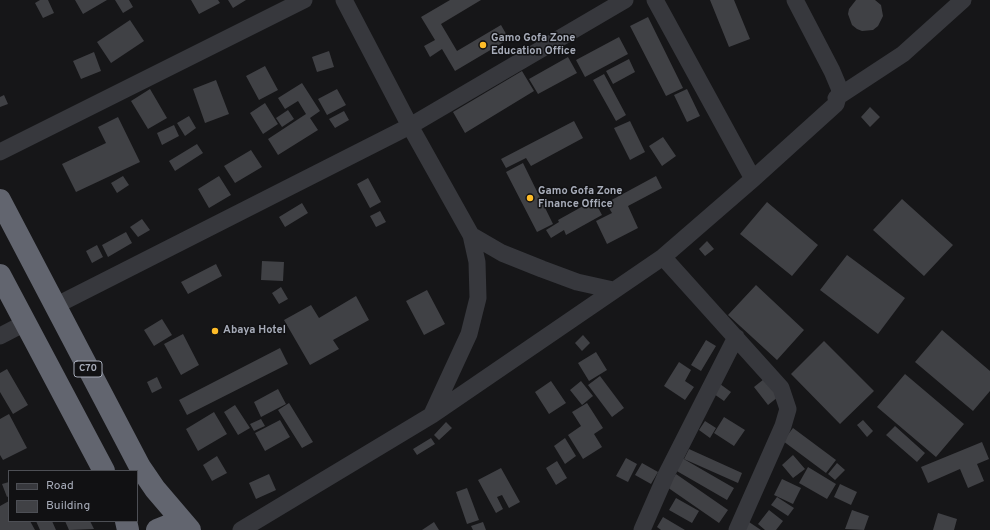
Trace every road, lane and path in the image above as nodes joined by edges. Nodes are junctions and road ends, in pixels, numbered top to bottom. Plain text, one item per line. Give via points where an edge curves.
1 (304, 0) edge
2 (344, 0) edge
3 (625, 0) edge
4 (655, 0) edge
5 (794, 0) edge
6 (963, 0) edge
7 (836, 98) junction
8 (410, 126) junction
9 (0, 152) edge
10 (753, 179) junction
11 (0, 200) edge
12 (471, 235) junction
13 (662, 257) junction
14 (0, 276) edge
15 (613, 290) junction
16 (55, 306) junction
17 (25, 323) junction
18 (0, 336) edge
19 (736, 337) junction
20 (432, 415) junction
21 (103, 470) edge
22 (157, 530) edge
23 (190, 530) edge
24 (241, 530) edge
25 (642, 530) edge
26 (737, 530) edge

1 - 9 street
2 - 8 street
3 - 8 street
4 - 10 street
5 - 7 street via 832,71 840,90
6 - 7 street via 903,54
7 - 10 street via 836,104
8 - 12 street
8 - 16 street
10 - 13 street
11 - 16 highway, C70
12 - 15 street via 502,253 542,269 576,282
12 - 20 street via 477,262 478,298 469,334
13 - 15 street
13 - 19 street
14 - 17 highway
15 - 20 street
16 - 23 highway, C70 via 140,467
17 - 18 street
17 - 21 highway
19 - 25 street via 666,475
19 - 26 street via 781,388 788,409
20 - 24 street
22 - 23 highway, C70 via 168,526

